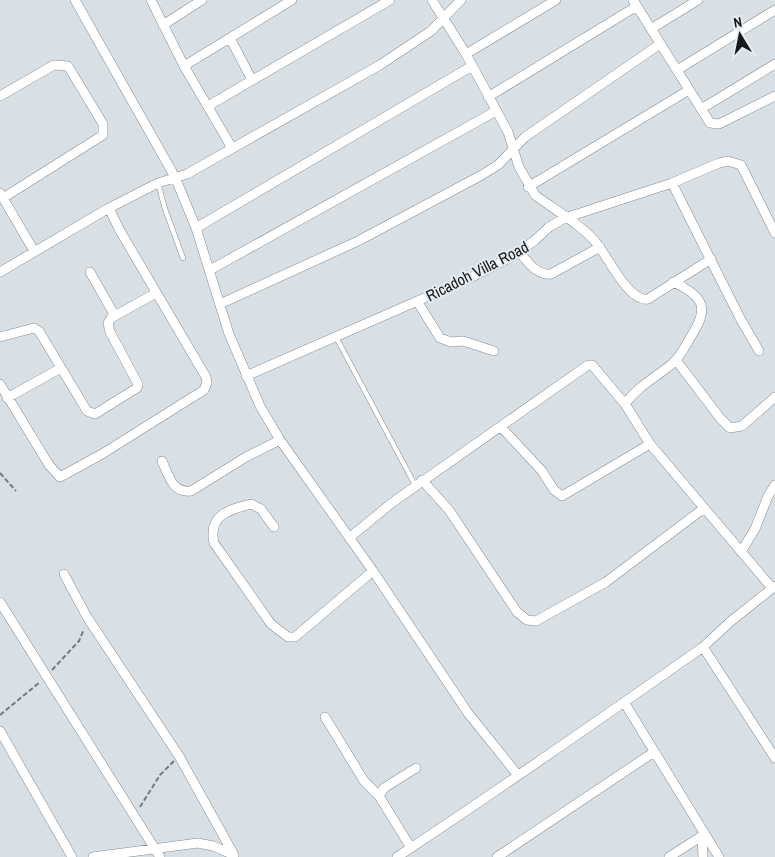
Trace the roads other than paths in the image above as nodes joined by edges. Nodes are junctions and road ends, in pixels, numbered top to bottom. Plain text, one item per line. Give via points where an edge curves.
1 (75, 0) edge
2 (151, 0) edge
3 (202, 0) edge
4 (292, 0) edge
5 (390, 0) edge
6 (432, 0) edge
7 (461, 0) edge
8 (556, 0) edge
9 (698, 0) edge
10 (635, 3) edge
11 (775, 10) edge
12 (444, 18) junction
13 (163, 25) junction
14 (651, 29) junction
15 (230, 38) junction
16 (660, 44) junction
17 (466, 54) junction
18 (775, 64) edge
19 (184, 66) junction
20 (472, 66) junction
21 (676, 70) junction
22 (252, 80) junction
23 (689, 90) junction
24 (0, 96) edge
25 (775, 96) edge
26 (488, 97) junction
27 (208, 106) junction
28 (701, 109) junction
29 (496, 111) junction
30 (232, 148) junction
31 (514, 148) junction
32 (175, 177) junction
33 (158, 183) junction
34 (672, 183) junction
35 (528, 187) junction
36 (2, 195) edge
37 (109, 208) junction
38 (565, 218) junction
39 (196, 228) junction
40 (775, 233) edge
41 (600, 247) junction
42 (34, 251) junction
43 (519, 252) junction
44 (183, 258) dead end
45 (711, 259) junction
46 (210, 270) junction
47 (0, 272) edge
48 (90, 272) dead end
49 (673, 282) junction
50 (156, 293) junction
51 (417, 301) junction
52 (220, 304) junction
53 (115, 316) junction
54 (335, 335) junction
55 (0, 337) edge
56 (494, 351) dead end
57 (759, 351) dead end
58 (676, 360) junction
59 (61, 368) junction
60 (246, 376) junction
61 (0, 384) edge
62 (775, 397) edge
63 (7, 398) junction
64 (625, 404) junction
65 (501, 427) junction
66 (280, 440) junction
67 (650, 444) junction
68 (162, 461) dead end
69 (419, 483) junction
70 (775, 485) edge
71 (703, 509) junction
72 (274, 528) dead end
73 (349, 538) junction
74 (741, 552) junction
75 (373, 571) junction
76 (64, 574) dead end
77 (774, 588) edge
78 (0, 602) edge
79 (703, 647) junction
80 (624, 702) junction
81 (324, 717) dead end
82 (0, 731) edge
83 (654, 752) junction
84 (775, 758) edge
85 (416, 768) dead end
86 (517, 774) junction
87 (379, 796) junction
88 (703, 835) junction
89 (154, 848) junction
90 (411, 848) junction
91 (234, 856) edge
92 (72, 857) edge
93 (93, 857) edge
94 (160, 857) edge
95 (397, 857) edge
96 (497, 857) edge
97 (669, 857) edge
98 (703, 857) edge
99 (719, 857) edge

1 - 32 street
2 - 13 street
3 - 13 street
4 - 15 street
5 - 22 street
6 - 12 street
7 - 12 street
8 - 17 street
9 - 14 street
10 - 14 street
10 - 26 street
11 - 21 street
12 - 17 street
12 - 30 street via 421,38 380,64
13 - 19 street
14 - 16 street
15 - 19 street
15 - 22 street
16 - 21 street
16 - 31 street via 525,137
17 - 20 street
18 - 28 street
19 - 27 street
20 - 26 street
20 - 39 street
21 - 23 street
22 - 27 street
23 - 28 street
23 - 35 street
24 - 36 street via 54,65 68,66 104,130 103,135
25 - 28 street via 719,124 710,123
26 - 29 street
27 - 30 street
29 - 31 street
29 - 46 street
30 - 32 street via 188,174
31 - 35 street
31 - 52 street via 498,165 473,180 358,241
32 - 33 street
32 - 39 street
33 - 37 street
33 - 44 lane
34 - 38 street, Ricadoh Villa Road
34 - 40 street, Ricadoh Villa Road via 719,163 736,162 747,175
34 - 45 street
35 - 38 street
36 - 42 street
37 - 42 street
37 - 50 street
38 - 41 street
38 - 43 street, Ricadoh Villa Road
39 - 46 street
41 - 43 street via 545,275
41 - 49 street via 636,297 648,299
42 - 47 street
43 - 51 street, Ricadoh Villa Road
45 - 49 street
45 - 57 street
46 - 52 street
48 - 53 street
49 - 58 street via 692,292 699,300 702,312 701,322
50 - 53 street
50 - 63 street via 206,377 204,390 60,477
51 - 54 street, Ricadoh Villa Road
51 - 56 street via 440,338 451,342 464,341
52 - 60 street
53 - 59 street via 108,323 110,332 138,380 137,388 90,414
54 - 60 street, Ricadoh Villa Road
54 - 69 lane
55 - 59 street via 34,328
58 - 62 street via 730,428 742,426
58 - 64 street via 630,396
59 - 63 street
60 - 66 street
61 - 63 street
64 - 65 street via 596,368 588,366
64 - 67 street
65 - 67 street via 562,496
65 - 69 street
66 - 68 street via 191,491 182,492 175,488
66 - 73 street
67 - 71 street
69 - 71 street via 449,510 517,612 536,622 606,582
69 - 73 street
70 - 74 street
71 - 74 street
72 - 75 street via 261,509 251,504 218,516 212,535 214,543 272,624 288,637 295,637
73 - 75 street
74 - 77 street
75 - 86 street via 468,713
76 - 91 street via 87,617 179,756
77 - 79 street
78 - 89 street
79 - 80 street
79 - 84 street
80 - 83 street
80 - 86 street
81 - 87 street via 364,782
82 - 92 street
83 - 88 street
83 - 96 street
85 - 87 street via 384,788
86 - 90 street via 469,811
87 - 90 street
88 - 97 street
88 - 98 street
88 - 99 street
89 - 91 street via 198,843
89 - 93 street
89 - 94 street
90 - 95 street

